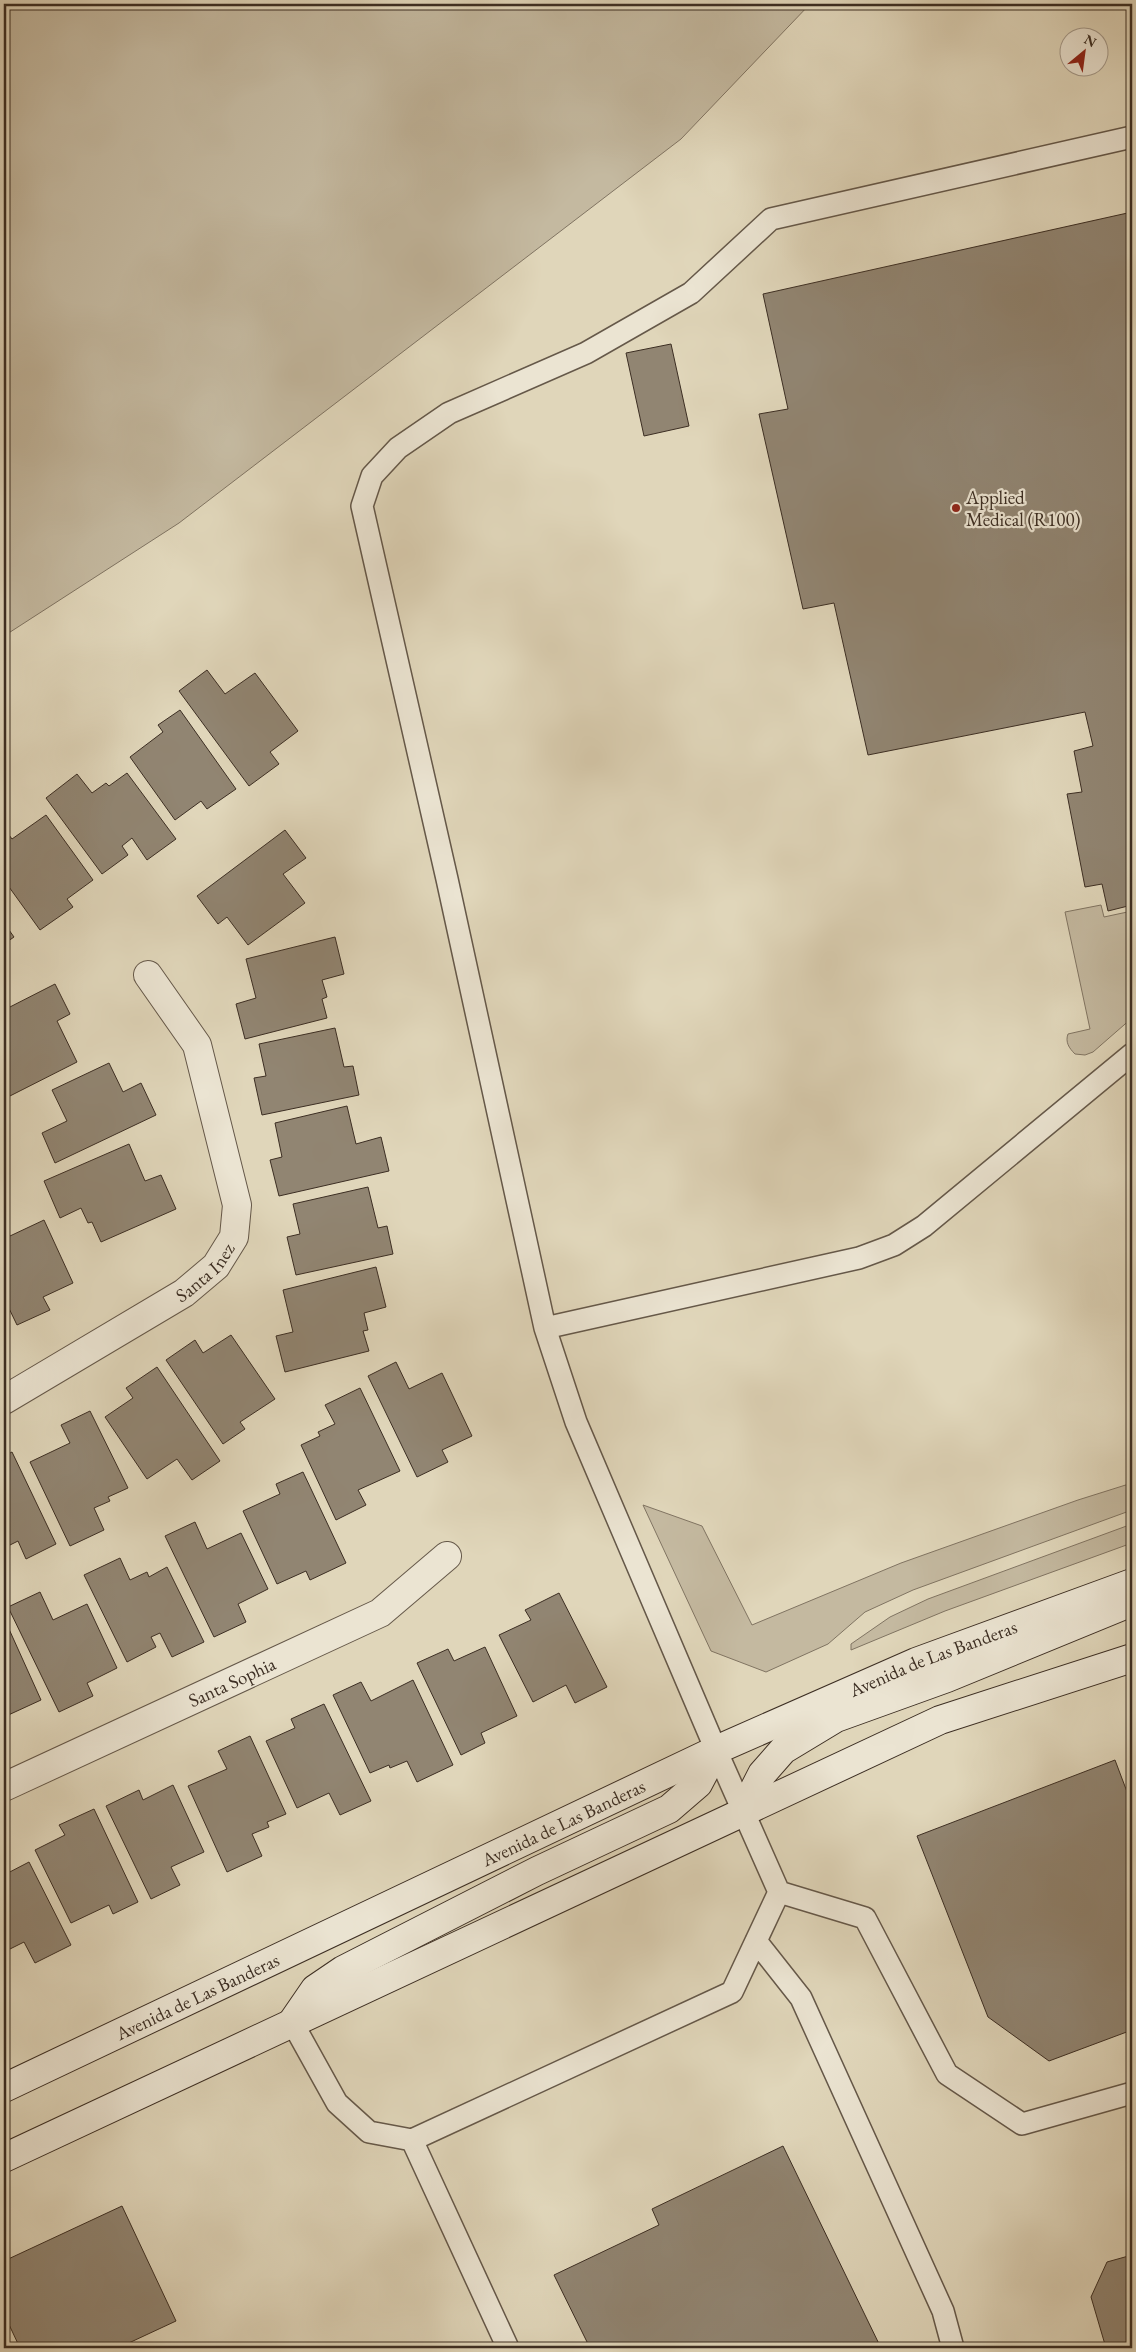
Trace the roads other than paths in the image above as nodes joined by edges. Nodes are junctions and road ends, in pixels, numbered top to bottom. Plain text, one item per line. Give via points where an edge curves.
1 (1132, 137) edge
2 (148, 975) dead end
3 (1132, 1054) edge
4 (545, 1328) junction
5 (4, 1400) edge
6 (447, 1556) dead end
7 (1132, 1583) edge
8 (1132, 1602) edge
9 (1132, 1658) edge
10 (716, 1750) junction
11 (4, 1787) edge
12 (743, 1810) junction
13 (779, 1892) junction
14 (756, 1940) junction
15 (292, 2022) junction
16 (4, 2088) edge
17 (1132, 2093) edge
18 (412, 2140) junction
19 (4, 2158) edge
20 (508, 2348) edge
21 (953, 2348) edge

1 - 4 lane via 772,219 691,293 586,354 449,413 398,448 372,476 362,506
2 - 5 main road, Santa Inez via 196,1045 237,1204 234,1237 216,1266 184,1293
3 - 4 lane via 924,1226 894,1245 859,1258
4 - 10 lane via 576,1422
6 - 11 main road, Santa Sophia via 380,1613
7 - 10 main road, Avenida de Las Banderas via 916,1662
8 - 12 main road via 947,1678 836,1718 783,1750 762,1774
9 - 12 main road via 940,1720
10 - 12 lane
10 - 15 main road via 698,1784 669,1808 343,1970 315,1989
10 - 16 main road, Avenida de Las Banderas
12 - 13 lane
12 - 15 main road
13 - 14 lane
13 - 17 lane via 865,1918 947,2074 1022,2124
14 - 18 lane via 732,1992
14 - 21 lane via 801,1998 943,2311
15 - 18 lane via 337,2103 369,2132
15 - 19 main road
18 - 20 lane

